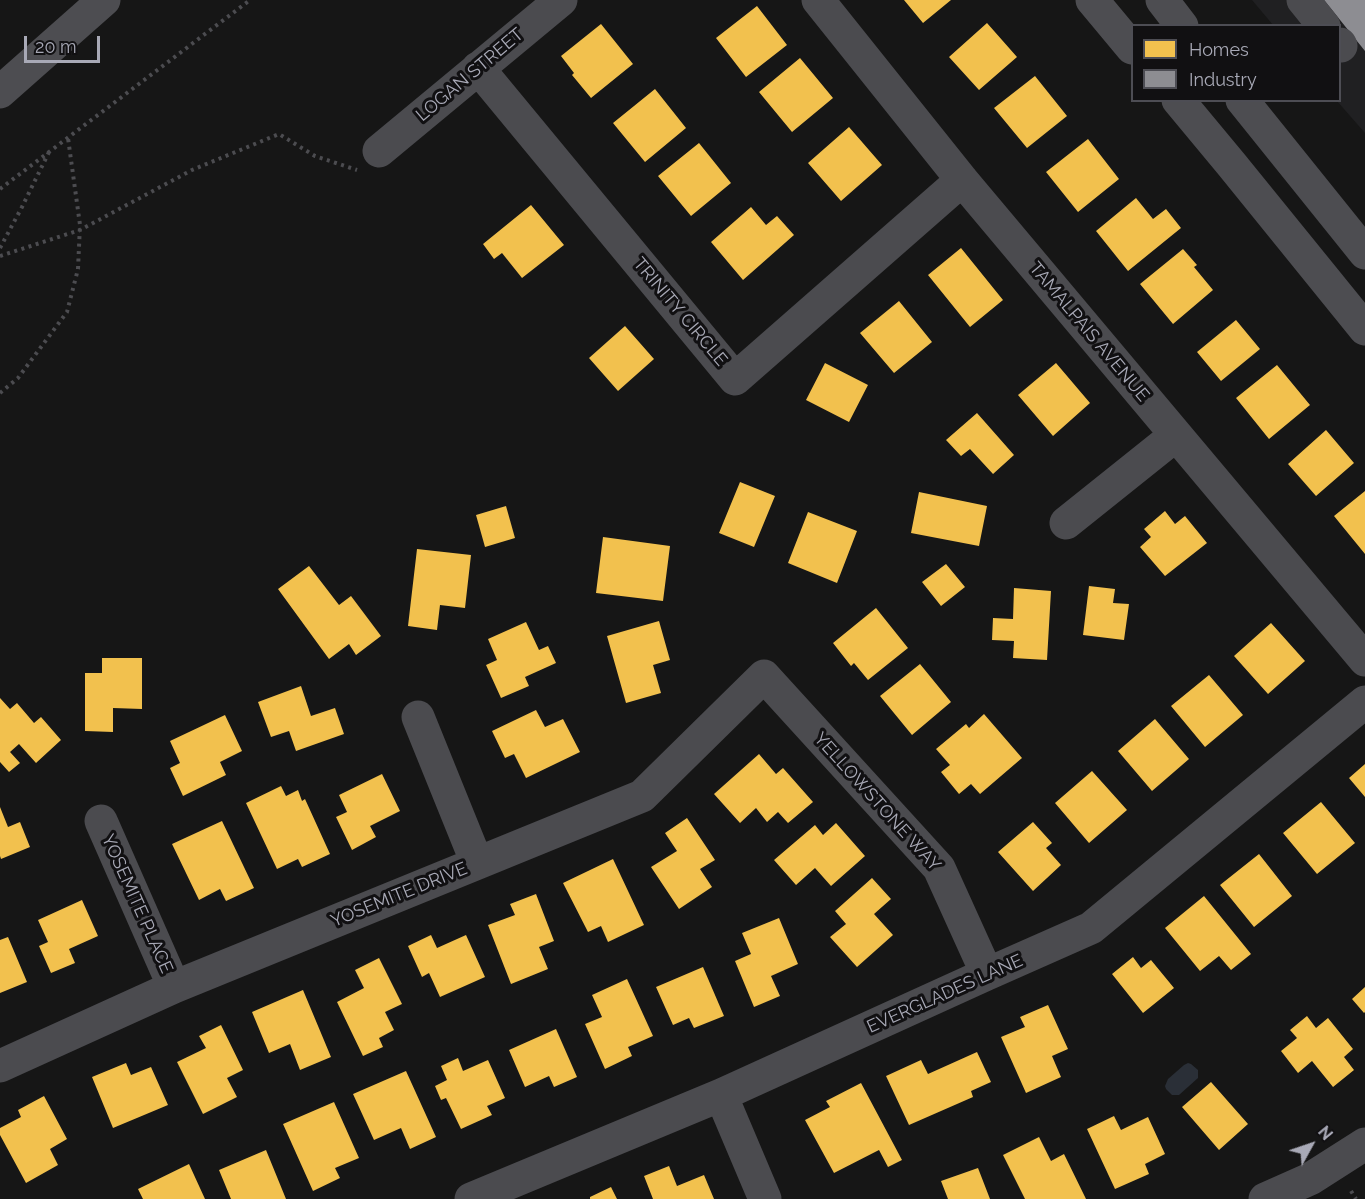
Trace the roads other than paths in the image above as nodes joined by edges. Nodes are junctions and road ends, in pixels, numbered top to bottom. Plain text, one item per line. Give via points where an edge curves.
1 (104, 0) edge
2 (561, 0) edge
3 (1092, 0) edge
4 (1162, 0) edge
5 (1303, 0) edge
6 (825, 2) edge
7 (1180, 24) edge
8 (1323, 24) edge
9 (1131, 47) edge
10 (478, 68) junction
11 (0, 92) edge
12 (1180, 102) edge
13 (1244, 102) edge
14 (372, 162) road end
15 (962, 180) junction
16 (1365, 253) edge
17 (1364, 327) edge
18 (1176, 435) junction
19 (1066, 523) dead end
20 (1365, 660) edge
21 (764, 676) joint
22 (1365, 702) edge
23 (418, 717) dead end
24 (100, 821) dead end
25 (477, 863) junction
26 (987, 974) junction
27 (174, 987) junction
28 (0, 1066) edge
29 (721, 1095) junction
30 (1365, 1144) edge
31 (1314, 1189) edge
32 (471, 1199) edge
33 (765, 1199) edge
34 (1265, 1199) edge

1 - 11 main road
2 - 10 street, LOGAN STREET
3 - 9 main road
4 - 7 main road
5 - 8 street
6 - 15 street, TAMALPAIS AVENUE
10 - 14 street, LOGAN STREET
10 - 15 street, TRINITY CIRCLE via 735,379
12 - 17 main road
13 - 16 main road
15 - 18 street, TAMALPAIS AVENUE
18 - 19 street
18 - 20 street, TAMALPAIS AVENUE
21 - 25 street, YOSEMITE DRIVE via 642,796
21 - 26 street, YELLOWSTONE WAY via 939,868
22 - 26 street, EVERGLADES LANE via 1091,928
23 - 25 street
24 - 27 street, YOSEMITE PLACE
25 - 27 street, YOSEMITE DRIVE
26 - 29 street, EVERGLADES LANE
27 - 28 street, YOSEMITE DRIVE
29 - 32 street, EVERGLADES LANE
29 - 33 street
30 - 31 street
31 - 34 street

